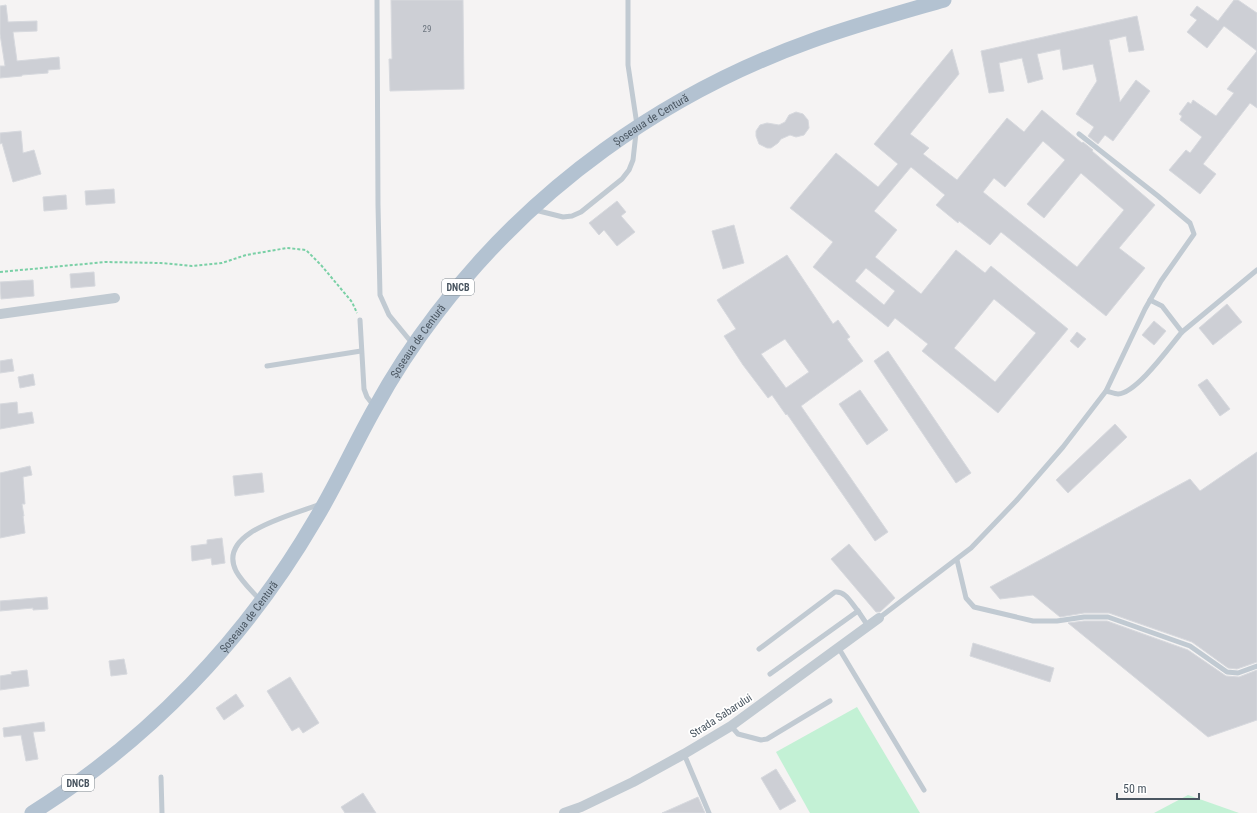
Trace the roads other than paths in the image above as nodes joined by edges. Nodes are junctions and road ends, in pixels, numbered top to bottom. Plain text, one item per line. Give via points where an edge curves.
1 (377, 0) edge
2 (628, 0) edge
3 (944, 0) edge
4 (637, 127) junction
5 (1079, 134) dead end
6 (532, 209) junction
7 (1257, 270) edge
8 (115, 298) dead end
9 (1150, 300) junction
10 (0, 314) edge
11 (360, 320) road end
12 (1182, 332) junction
13 (414, 345) junction
14 (361, 351) junction
15 (267, 366) dead end
16 (1106, 391) junction
17 (375, 408) junction
18 (326, 502) junction
19 (957, 560) junction
20 (262, 602) junction
21 (858, 611) junction
22 (879, 618) joint
23 (868, 626) junction
24 (838, 647) junction
25 (759, 649) dead end
26 (1257, 666) edge
27 (770, 674) dead end
28 (830, 701) dead end
29 (731, 726) junction
30 (684, 754) junction
31 (161, 777) dead end
32 (924, 790) dead end
33 (32, 813) edge
34 (162, 813) edge
35 (564, 813) edge
36 (709, 813) edge

1 - 13 lane via 380,295 389,314
2 - 4 lane via 628,65
3 - 4 main road, Șoseaua de Centură / DNCB via 862,23 766,59 699,90
4 - 6 main road, Șoseaua de Centură / DNCB via 598,154
4 - 6 lane via 633,160 629,170 622,179 581,212 563,217
5 - 9 lane via 1190,223 1194,234
6 - 13 main road, Șoseaua de Centură / DNCB via 463,280
7 - 12 lane
8 - 10 street
9 - 12 lane via 1162,306
9 - 16 lane
11 - 14 lane
12 - 16 lane via 1135,387 1119,394
13 - 17 main road, Șoseaua de Centură / DNCB
14 - 15 lane
14 - 17 lane via 364,389
16 - 19 lane via 1063,447 1022,494
17 - 18 main road, Șoseaua de Centură / DNCB
18 - 20 main road, Șoseaua de Centură / DNCB via 298,550
18 - 20 lane via 269,523 249,533 238,543 233,560 236,571
19 - 22 lane
19 - 26 lane via 966,598 974,607 1033,621 1108,617 1190,646 1227,672 1238,673
20 - 33 main road, Șoseaua de Centură / DNCB via 214,660 161,715 122,749
21 - 23 lane
21 - 25 lane via 845,594 835,592
21 - 27 lane
22 - 23 street, Strada Sabarului
23 - 24 street, Strada Sabarului
24 - 29 street, Strada Sabarului
24 - 32 lane
28 - 29 lane via 767,739 761,740 738,734
29 - 30 street, Strada Sabarului
30 - 35 street, Strada Sabarului via 634,782
30 - 36 lane
31 - 34 lane

